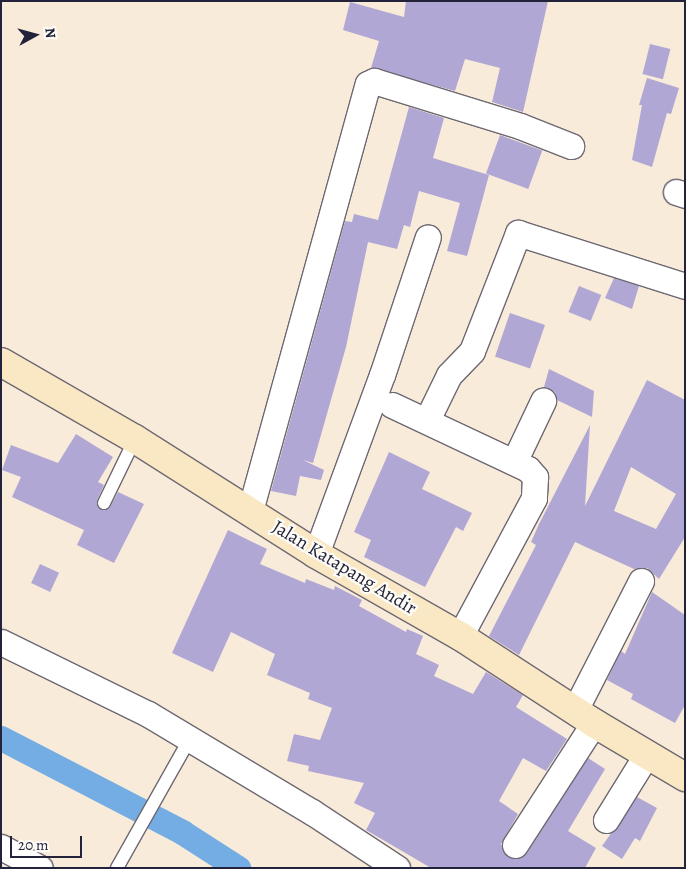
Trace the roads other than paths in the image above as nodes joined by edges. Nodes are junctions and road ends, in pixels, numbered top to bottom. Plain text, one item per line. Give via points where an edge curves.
1 (571, 146) dead end
2 (428, 238) dead end
3 (685, 286) edge
4 (1, 362) edge
5 (543, 401) dead end
6 (392, 405) dead end
7 (427, 420) junction
8 (135, 439) junction
9 (514, 462) junction
10 (104, 503) dead end
11 (250, 511) junction
12 (316, 554) junction
13 (641, 581) dead end
14 (460, 636) junction
15 (1, 642) edge
16 (584, 717) junction
17 (190, 740) junction
18 (647, 754) junction
19 (685, 777) edge
20 (606, 820) dead end
21 (515, 845) dead end
22 (1, 847) edge
23 (40, 868) edge
24 (117, 868) edge
25 (396, 868) edge

1 - 11 street via 520,126 374,81 368,84
2 - 12 street
3 - 7 street via 518,233 472,351 449,375
4 - 8 street, Jalan Katapang Andir
5 - 9 street
6 - 7 street
7 - 9 street
8 - 10 lane
8 - 11 street, Jalan Katapang Andir
9 - 14 street via 535,477 534,498
11 - 12 street, Jalan Katapang Andir
12 - 14 street, Jalan Katapang Andir
13 - 16 street
14 - 16 street, Jalan Katapang Andir
15 - 17 street via 148,714
16 - 18 street, Jalan Katapang Andir
16 - 21 street
17 - 24 lane
17 - 25 street via 312,812
18 - 19 street, Jalan Katapang Andir
18 - 20 street
22 - 23 street

